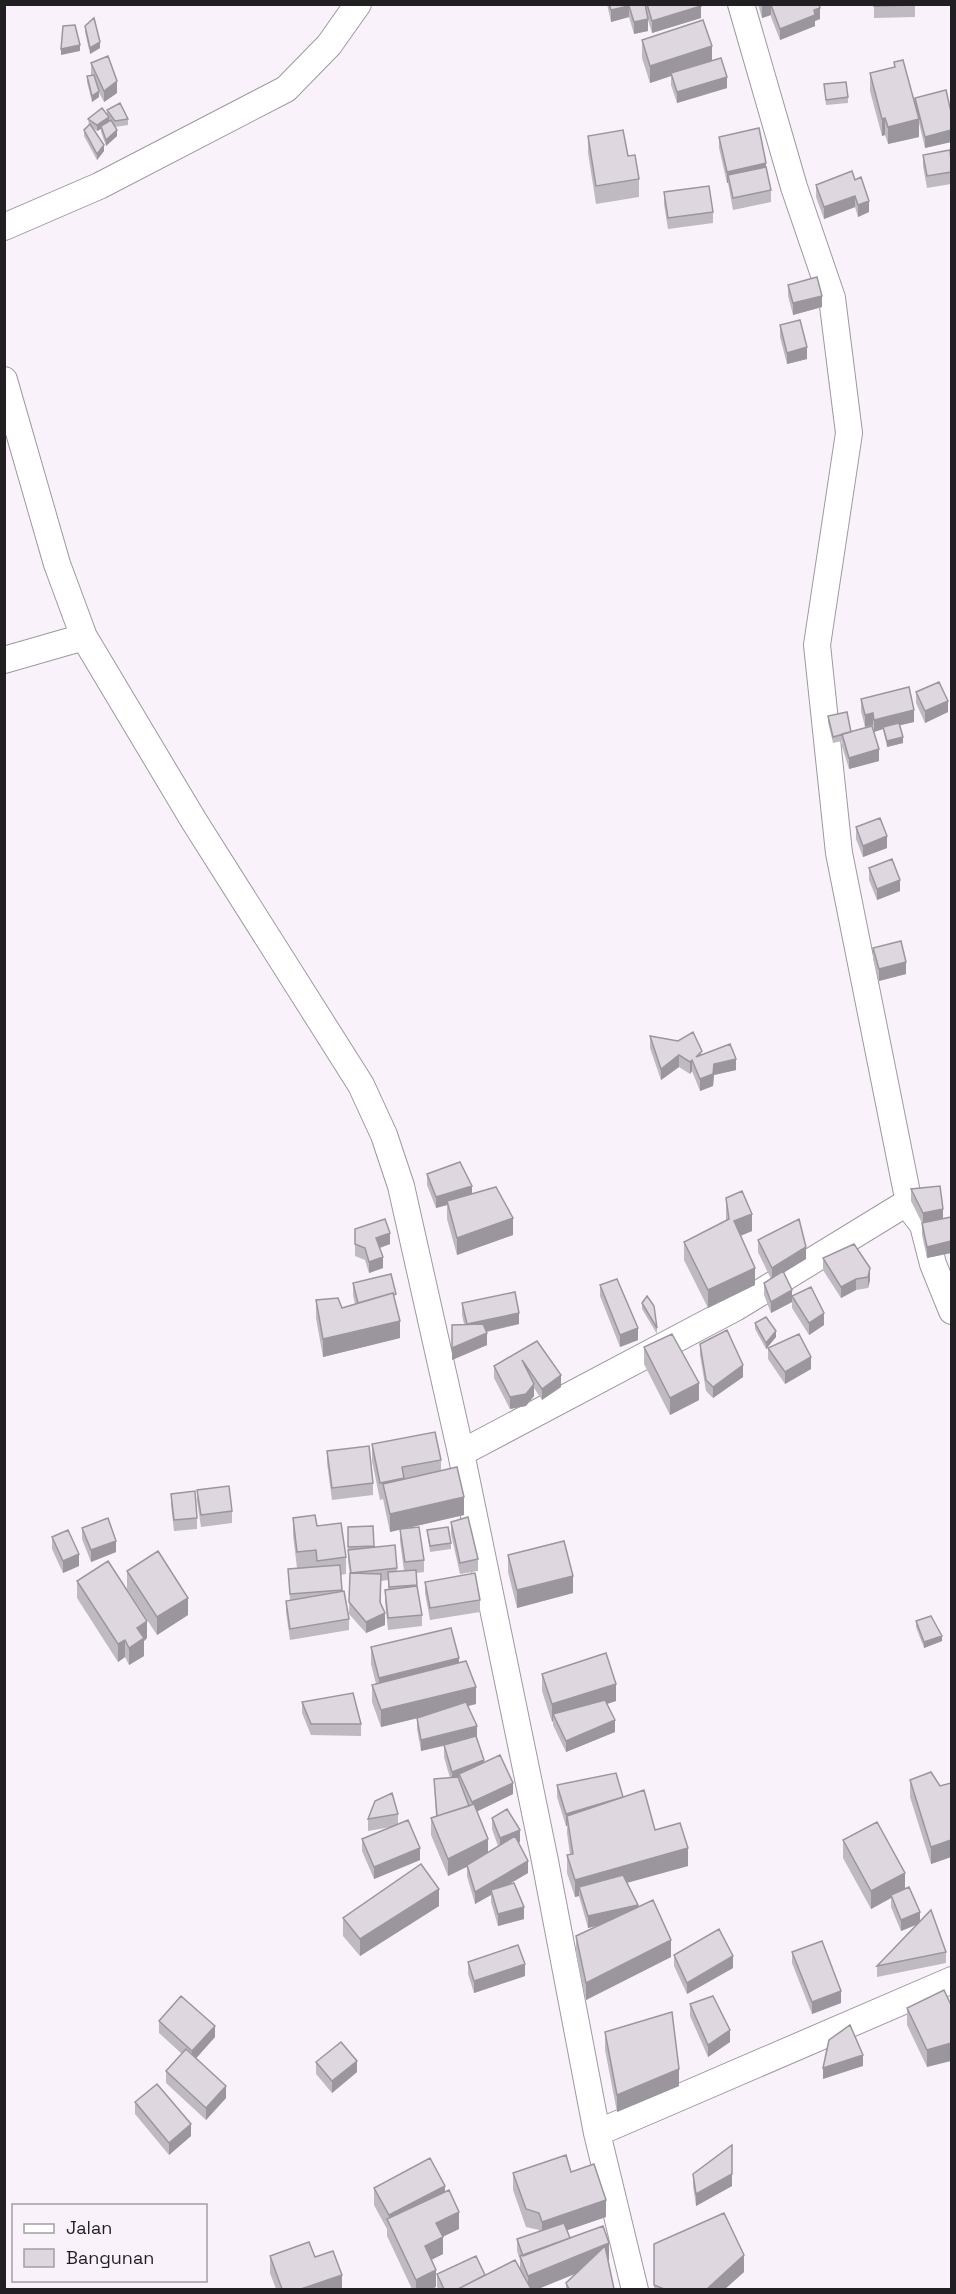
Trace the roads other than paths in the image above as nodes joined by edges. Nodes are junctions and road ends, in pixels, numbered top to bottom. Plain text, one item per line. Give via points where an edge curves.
1 (358, 4) edge
2 (741, 4) edge
3 (4, 226) edge
4 (4, 380) edge
5 (84, 637) junction
6 (4, 660) edge
7 (910, 1208) junction
8 (951, 1311) edge
9 (461, 1453) junction
10 (951, 1980) edge
11 (597, 2133) junction
12 (635, 2289) edge

1 - 3 street via 329,45 286,88 99,186
2 - 7 street via 794,187 832,298 849,433 817,645 839,853
4 - 5 street via 57,564
5 - 6 street
5 - 9 street via 194,821 361,1085 401,1186
7 - 8 street via 923,1225
7 - 9 street via 900,1207 735,1308
9 - 11 street via 546,1861
10 - 11 street
11 - 12 street

